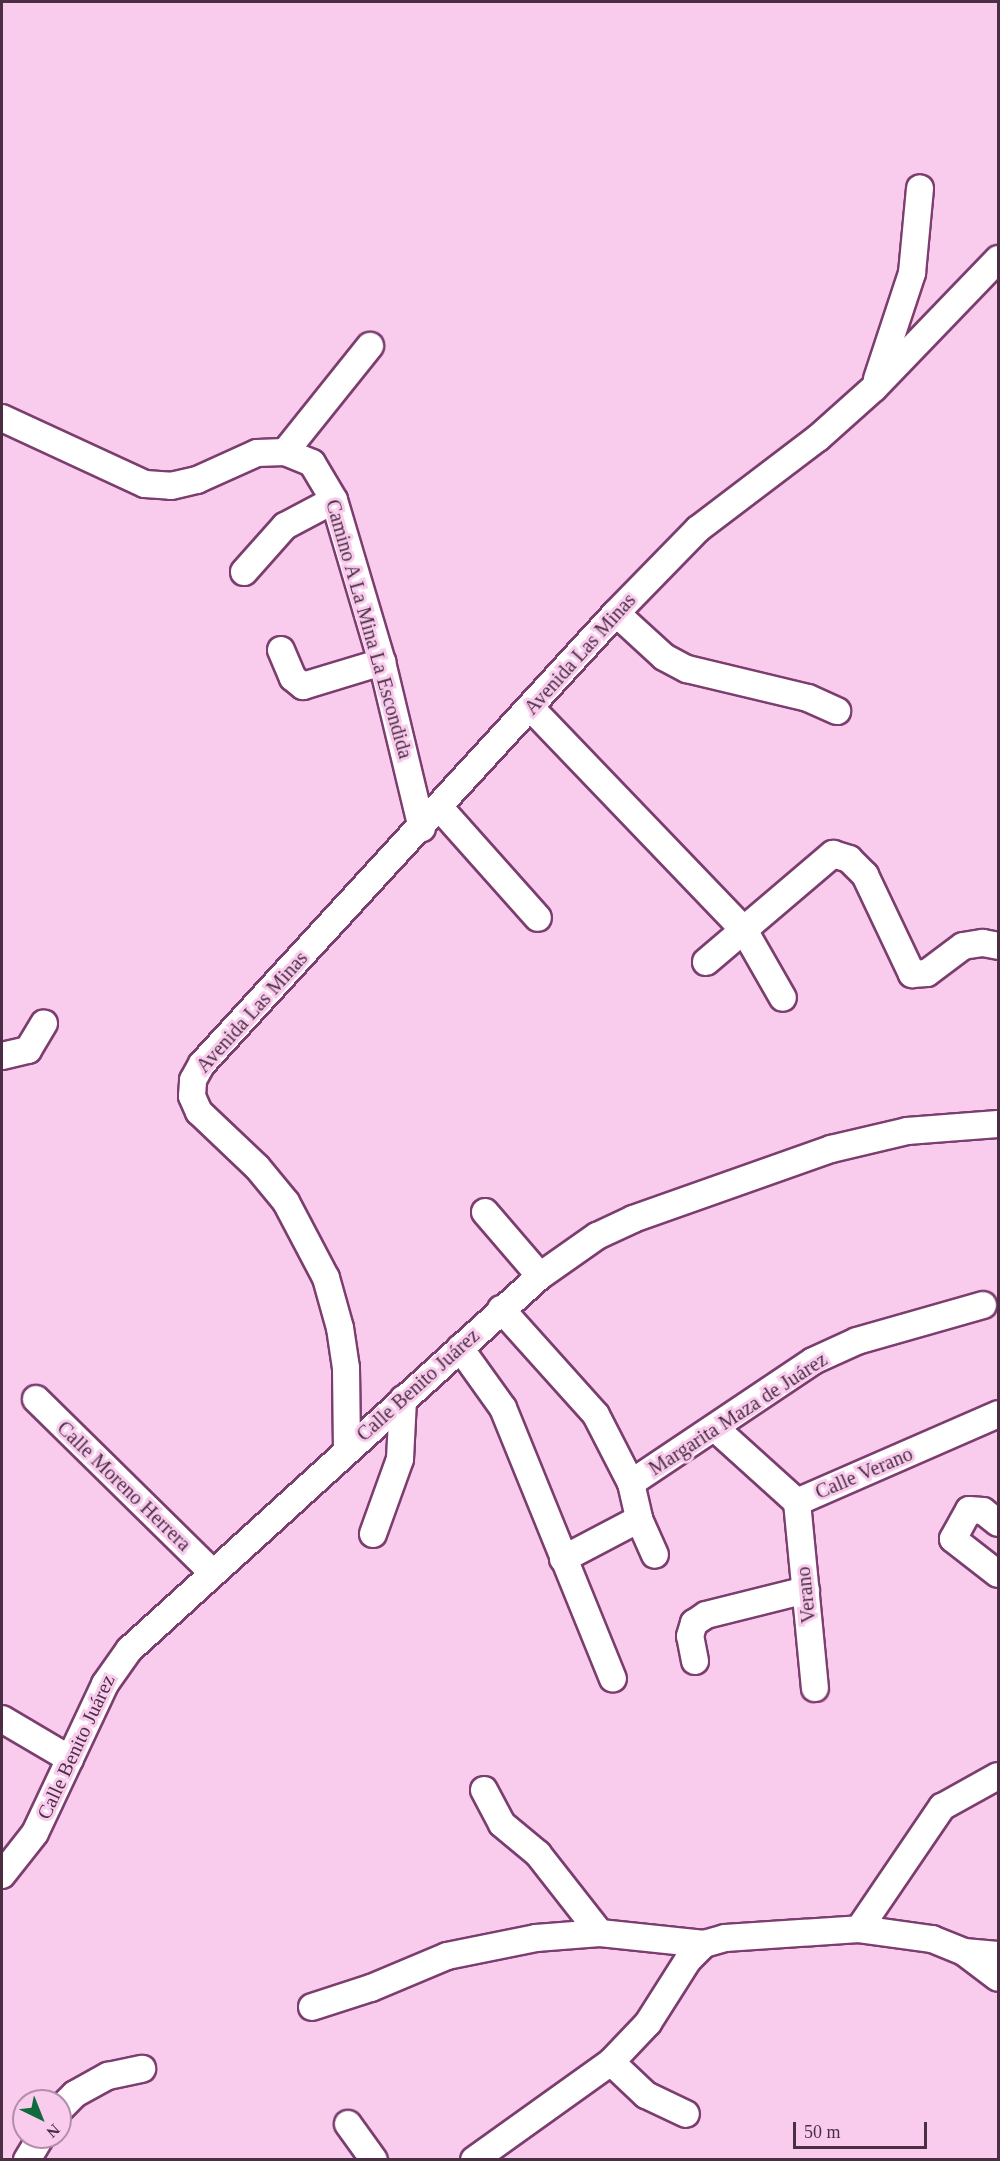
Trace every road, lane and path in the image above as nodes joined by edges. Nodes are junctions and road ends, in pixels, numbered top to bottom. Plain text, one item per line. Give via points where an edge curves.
1 (920, 188) dead end
2 (999, 259) edge
3 (369, 346) dead end
4 (874, 388) junction
5 (2, 418) edge
6 (285, 452) junction
7 (334, 500) junction
8 (244, 572) dead end
9 (616, 613) junction
10 (281, 650) dead end
11 (382, 662) junction
12 (531, 708) junction
13 (837, 711) dead end
14 (440, 808) junction
15 (422, 828) junction
16 (537, 918) dead end
17 (744, 930) junction
18 (999, 946) edge
19 (706, 962) dead end
20 (783, 998) dead end
21 (44, 1023) dead end
22 (2, 1056) edge
23 (999, 1124) edge
24 (485, 1212) dead end
25 (540, 1276) junction
26 (983, 1305) dead end
27 (501, 1309) junction
28 (460, 1348) junction
29 (36, 1399) dead end
30 (403, 1399) junction
31 (999, 1414) edge
32 (715, 1428) junction
33 (347, 1450) junction
34 (631, 1483) junction
35 (797, 1502) junction
36 (639, 1518) junction
37 (999, 1523) edge
38 (373, 1534) dead end
39 (656, 1555) dead end
40 (563, 1559) junction
41 (213, 1573) junction
42 (999, 1574) edge
43 (806, 1590) junction
44 (695, 1661) dead end
45 (613, 1679) dead end
46 (816, 1688) dead end
47 (2, 1719) edge
48 (70, 1759) junction
49 (999, 1776) edge
50 (484, 1790) dead end
51 (2, 1875) edge
52 (859, 1929) junction
53 (600, 1933) junction
54 (704, 1944) junction
55 (964, 1952) junction
56 (999, 1955) edge
57 (999, 1978) edge
58 (312, 2007) dead end
59 (611, 2062) junction
60 (142, 2069) dead end
61 (72, 2097) edge
62 (686, 2114) dead end
63 (348, 2124) dead end
64 (375, 2160) edge
65 (474, 2160) edge

1 - 4 street via 912,273
2 - 4 street, Avenida Las Minas
3 - 6 street
4 - 9 street, Avenida Las Minas via 818,438 698,529
5 - 6 street via 145,484 171,486 197,480 257,453
6 - 7 street, Camino A La Mina La Escondida via 312,463
7 - 8 street via 285,526
7 - 11 street, Camino A La Mina La Escondida
9 - 12 street, Avenida Las Minas
9 - 13 street via 664,657 687,669 800,695
10 - 11 street via 293,678 303,687
11 - 15 street, Camino A La Mina La Escondida
12 - 14 street, Avenida Las Minas
12 - 17 street
14 - 15 street, Avenida Las Minas
14 - 16 street
15 - 33 street, Avenida Las Minas via 202,1064 193,1080 192,1096 200,1112 286,1202 326,1278 346,1368
17 - 18 street via 825,858 842,854 865,875 912,974 927,973 963,946
17 - 19 street
17 - 20 street
21 - 22 street via 28,1050
23 - 25 street, Calle Benito Juárez via 907,1131 831,1149 633,1219 597,1236
24 - 25 street
25 - 27 street, Calle Benito Juárez
26 - 32 street, Margarita Maza de Juárez via 857,1341 813,1360
27 - 28 street, Calle Benito Juárez
27 - 34 street via 596,1415
28 - 30 street, Calle Benito Juárez
28 - 40 street via 503,1408
29 - 41 street, Calle Moreno Herrera
30 - 33 street, Calle Benito Juárez
30 - 38 street via 400,1459
31 - 35 street, Calle Verano
32 - 34 street, Margarita Maza de Juárez
32 - 35 street, Calle Verano
33 - 41 street, Calle Benito Juárez
34 - 36 street
35 - 43 street, Verano
36 - 39 street
36 - 40 street
37 - 42 street via 982,1511 969,1510 953,1539
40 - 45 street
41 - 48 street, Calle Benito Juárez via 115,1666
43 - 44 street via 706,1615 694,1623 690,1636
43 - 46 street, Verano
47 - 48 street
48 - 51 street, Calle Benito Juárez via 35,1833
49 - 52 street via 942,1807
50 - 53 street via 502,1824 538,1854
52 - 54 street via 725,1938
52 - 55 street via 932,1939
53 - 54 street
53 - 58 street via 536,1938 471,1950
54 - 59 street via 688,1960 648,2023
55 - 56 street
55 - 57 street
59 - 62 street via 646,2095
59 - 65 street
60 - 61 street via 108,2076
63 - 64 street

